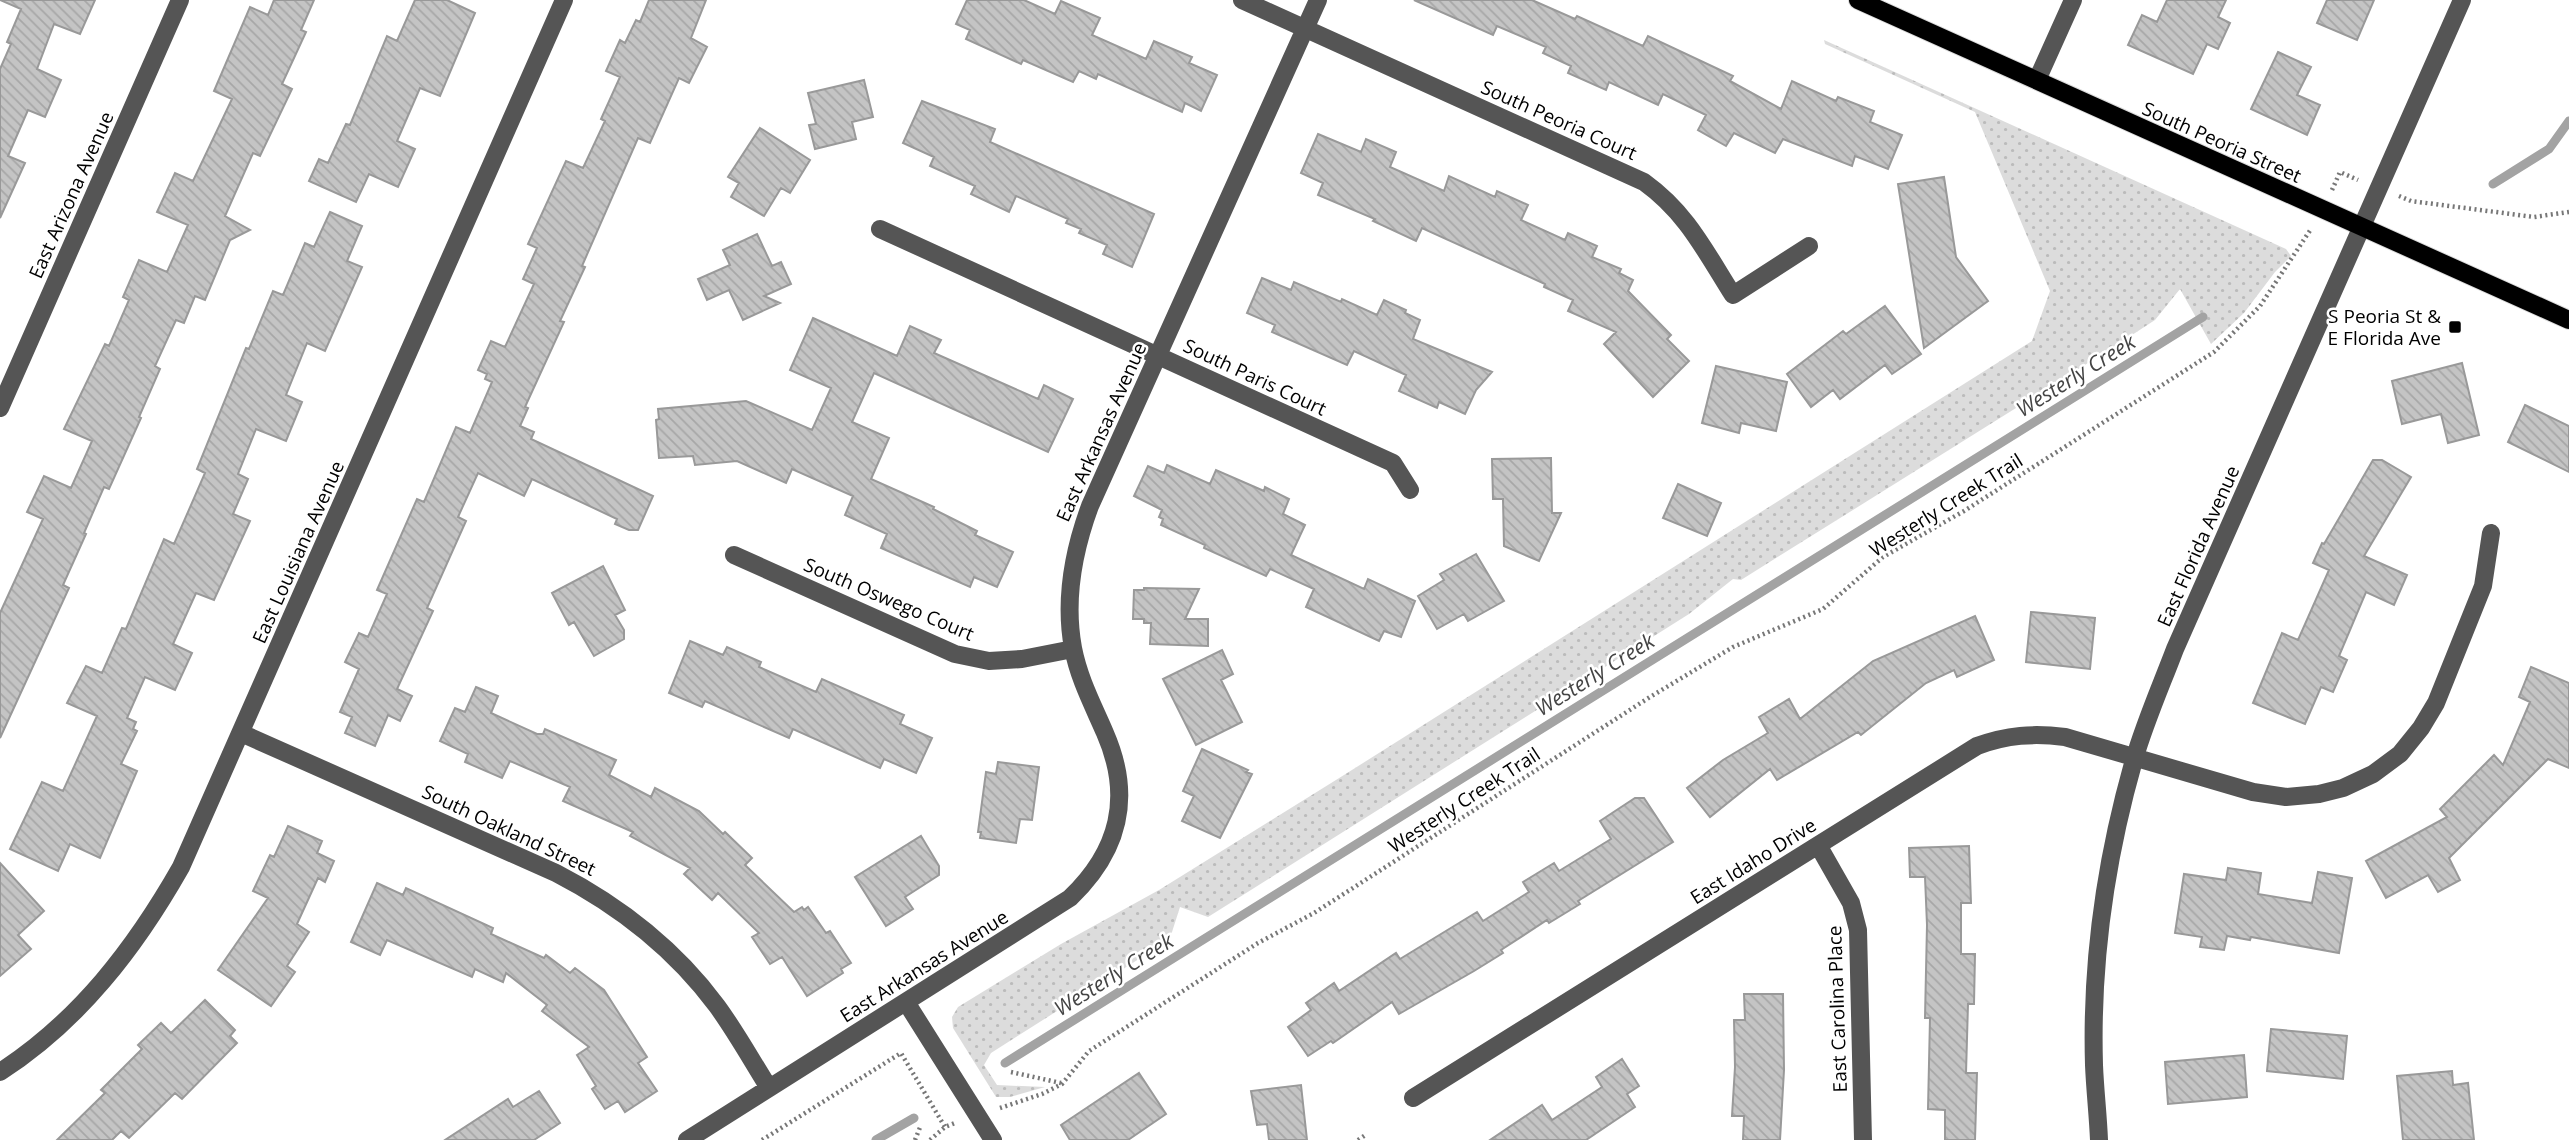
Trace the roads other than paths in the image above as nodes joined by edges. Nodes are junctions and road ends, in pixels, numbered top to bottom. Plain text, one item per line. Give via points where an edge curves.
1 (180, 0) edge
2 (564, 0) edge
3 (1242, 0) edge
4 (1318, 0) edge
5 (1858, 0) edge
6 (2073, 0) edge
7 (2462, 0) edge
8 (1305, 28) junction
9 (2037, 80) junction
10 (2361, 227) junction
11 (880, 229) dead end
12 (1809, 246) dead end
13 (2569, 320) edge
14 (1158, 355) junction
15 (0, 408) edge
16 (1410, 490) dead end
17 (2491, 533) dead end
18 (734, 555) dead end
19 (1073, 649) junction
20 (241, 733) junction
21 (2135, 757) junction
22 (1818, 845) junction
23 (906, 1002) junction
24 (0, 1072) edge
25 (769, 1088) junction
26 (1413, 1098) dead end
27 (687, 1140) edge
28 (993, 1140) edge
29 (1863, 1140) edge
30 (2099, 1140) edge

1 - 15 street, East Arizona Avenue
2 - 20 street, East Louisiana Avenue
3 - 8 street, South Peoria Court
4 - 8 street, East Arkansas Avenue
5 - 9 main road, South Peoria Street
6 - 9 street
7 - 10 street, East Florida Avenue
8 - 12 street, South Peoria Court via 1644,182 1684,218 1733,295
8 - 14 street, East Arkansas Avenue
9 - 10 main road, South Peoria Street
10 - 13 main road, South Peoria Street
10 - 21 street, East Florida Avenue via 2175,649
11 - 14 street, South Paris Court
14 - 16 street, South Paris Court via 1394,463
14 - 19 street, East Arkansas Avenue via 1078,537 1069,612
17 - 21 street via 2483,586 2435,703 2407,746 2373,774 2343,788 2286,797 2253,792
18 - 19 street, South Oswego Court via 955,654 989,661
19 - 23 street, East Arkansas Avenue via 1084,688 1118,768 1117,824 1105,856 1070,898
20 - 24 street, East Louisiana Avenue via 181,867 152,917 80,1007
20 - 25 street, South Oakland Street via 604,898 663,944 692,974
21 - 22 street, East Idaho Drive via 2065,737 2038,733 2003,737 1977,746
21 - 30 street, East Florida Avenue via 2118,821 2097,961 2094,1065
22 - 26 street, East Idaho Drive
22 - 29 street, East Carolina Place via 1851,903 1858,930
23 - 25 street, East Arkansas Avenue
23 - 28 street
25 - 27 street, East Arkansas Avenue

